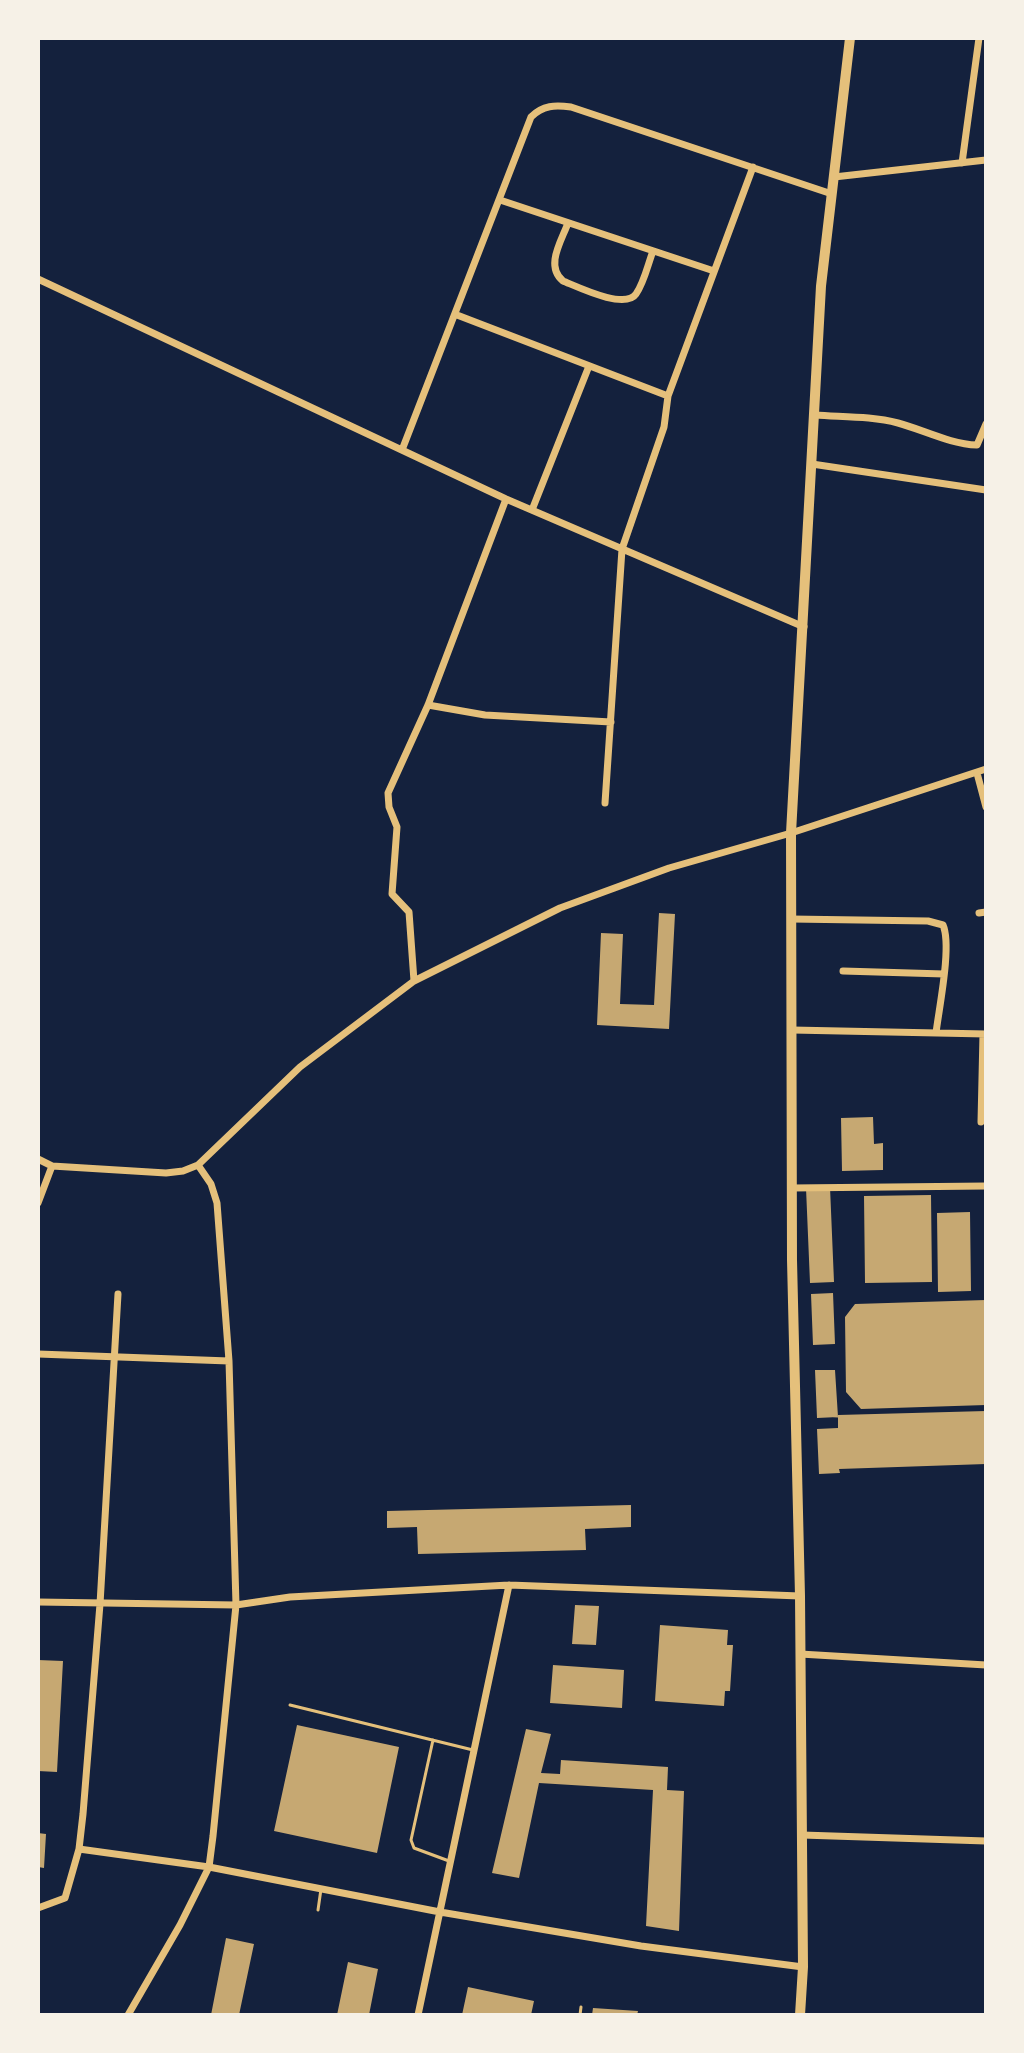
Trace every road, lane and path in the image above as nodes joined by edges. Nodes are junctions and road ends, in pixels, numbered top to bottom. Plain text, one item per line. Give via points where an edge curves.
1 (850, 38) edge
2 (979, 38) edge
3 (986, 160) edge
4 (962, 163) junction
5 (753, 167) junction
6 (834, 177) junction
7 (832, 194) junction
8 (500, 200) junction
9 (568, 223) junction
10 (653, 251) junction
11 (714, 271) junction
12 (38, 279) edge
13 (457, 315) junction
14 (589, 366) junction
15 (668, 396) junction
16 (815, 415) junction
17 (986, 424) edge
18 (402, 450) junction
19 (812, 464) junction
20 (986, 490) edge
21 (506, 499) junction
22 (532, 510) junction
23 (622, 549) junction
24 (804, 627) junction
25 (428, 705) junction
26 (611, 722) junction
27 (986, 769) edge
28 (977, 773) junction
29 (605, 803) dead end
30 (986, 807) edge
31 (791, 833) junction
32 (791, 919) junction
33 (843, 971) dead end
34 (944, 974) junction
35 (414, 981) junction
36 (792, 1030) junction
37 (936, 1033) junction
38 (984, 1034) edge
39 (981, 1122) dead end
40 (38, 1159) edge
41 (198, 1165) junction
42 (52, 1166) junction
43 (986, 1186) edge
44 (792, 1188) junction
45 (38, 1203) edge
46 (118, 1294) dead end
47 (38, 1354) edge
48 (115, 1357) junction
49 (229, 1361) junction
50 (509, 1585) junction
51 (800, 1596) junction
52 (38, 1602) edge
53 (100, 1604) junction
54 (236, 1605) junction
55 (800, 1654) junction
56 (986, 1665) edge
57 (290, 1705) dead end
58 (433, 1740) junction
59 (473, 1750) junction
60 (802, 1835) junction
61 (986, 1841) edge
62 (79, 1849) junction
63 (451, 1861) junction
64 (209, 1867) junction
65 (321, 1889) junction
66 (38, 1908) edge
67 (318, 1910) dead end
68 (440, 1912) junction
69 (803, 1967) junction
70 (581, 2007) dead end
71 (128, 2015) edge
72 (418, 2015) edge
73 (580, 2015) edge
74 (800, 2015) edge

1 - 6 main road
2 - 4 street
3 - 4 street
4 - 6 street
5 - 7 street
5 - 8 street via 571,107 548,106 531,117
5 - 11 street
6 - 7 main road
7 - 16 main road
8 - 9 street
8 - 13 street
9 - 10 street
9 - 10 street via 555,258 556,276 616,300 637,294
10 - 11 street
11 - 15 street
12 - 18 street
13 - 14 street
13 - 18 street
14 - 15 street
14 - 22 street
15 - 23 street via 664,427
16 - 17 street via 893,422 970,445 981,440
16 - 19 main road
18 - 21 street
19 - 20 street
19 - 24 main road
21 - 22 street
21 - 25 street
22 - 23 street
23 - 24 street
23 - 26 street
24 - 31 main road
25 - 26 street via 485,715
25 - 35 street via 388,793 397,827 392,894 409,912
26 - 29 street
27 - 28 street
28 - 30 street
28 - 31 street
31 - 32 main road
31 - 35 street via 669,868 560,908
32 - 34 street via 938,923 946,929
32 - 36 main road
33 - 34 street
34 - 37 street
35 - 41 street via 300,1067
36 - 37 street
36 - 44 main road
37 - 38 street
38 - 39 street
40 - 42 street
41 - 42 street via 166,1173
41 - 49 street via 217,1203
42 - 45 street
43 - 44 street
44 - 51 main road
46 - 48 street
47 - 48 street
48 - 49 street
48 - 53 street
49 - 54 street
50 - 51 street
50 - 54 street via 290,1597
50 - 59 street
51 - 55 main road
52 - 53 street
53 - 54 street
53 - 62 street
54 - 64 street
55 - 56 street
55 - 60 main road
57 - 58 lane
58 - 59 lane
58 - 63 lane via 411,1840 421,1852
59 - 63 street
60 - 61 street
60 - 69 main road
62 - 64 street
62 - 66 street via 65,1898
63 - 68 street
64 - 65 street
64 - 71 street
65 - 67 lane
65 - 68 street
68 - 69 street
68 - 72 street
69 - 74 main road
70 - 73 lane

